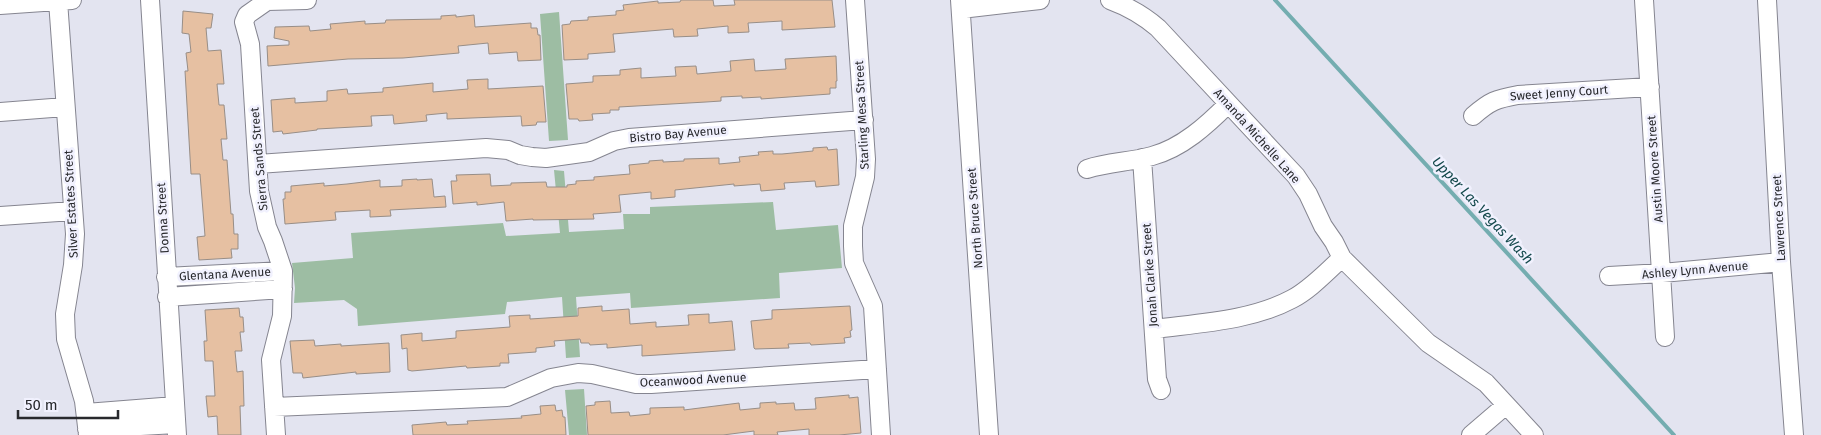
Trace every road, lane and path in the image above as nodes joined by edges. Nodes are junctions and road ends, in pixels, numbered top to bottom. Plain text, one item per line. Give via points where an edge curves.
1 (65, 0) edge
2 (150, 0) edge
3 (307, 0) edge
4 (855, 0) edge
5 (1040, 0) edge
6 (1644, 0) edge
7 (1767, 0) edge
8 (1115, 1) edge
9 (0, 5) edge
10 (961, 5) edge
11 (1650, 87) junction
12 (1228, 104) junction
13 (65, 107) junction
14 (0, 112) edge
15 (1473, 116) dead end
16 (864, 120) junction
17 (1142, 158) junction
18 (258, 164) junction
19 (1087, 168) dead end
20 (73, 211) junction
21 (0, 216) edge
22 (1342, 258) junction
23 (1782, 262) junction
24 (1662, 273) junction
25 (1609, 276) dead end
26 (166, 277) junction
27 (283, 280) junction
28 (167, 297) junction
29 (1154, 329) junction
30 (1665, 337) dead end
31 (877, 369) junction
32 (1161, 390) dead end
33 (1506, 405) junction
34 (274, 407) junction
35 (176, 422) edge
36 (87, 426) edge
37 (276, 435) edge
38 (881, 435) edge
39 (989, 435) edge
40 (1471, 435) edge
41 (1534, 435) edge
42 (1794, 435) edge

1 - 9 street
1 - 13 street, Silver Estates Street
2 - 26 street, Donna Street
3 - 18 street, Sierra Sands Street via 267,1 247,15 244,22 250,44
4 - 16 street, Starling Mesa Street
5 - 10 street
6 - 11 street, Austin Moore Street
7 - 23 street, Lawrence Street
8 - 12 street, Amanda Michelle Lane via 1144,16 1158,28
10 - 39 street, North Bruce Street
11 - 15 street, Sweet Jenny Court via 1511,96 1485,105
11 - 24 street, Austin Moore Street
12 - 17 street via 1205,126 1185,139 1154,156
12 - 22 street, Amanda Michelle Lane via 1296,176
13 - 14 street
13 - 20 street, Silver Estates Street
16 - 18 street, Bistro Bay Avenue via 629,138 589,152 558,157 532,157 486,148
16 - 31 street, Starling Mesa Street via 866,168 853,226 853,246 854,263 873,306
17 - 19 street
17 - 29 street, Jonah Clarke Street
18 - 27 street, Sierra Sands Street via 263,212
20 - 21 street
20 - 36 street, Silver Estates Street via 74,265 65,314 66,339
22 - 29 street via 1310,287 1277,306 1241,316
22 - 33 street, Amanda Michelle Lane via 1428,343 1486,383
23 - 24 street, Ashley Lynn Avenue
23 - 42 street, Lawrence Street
24 - 25 street, Ashley Lynn Avenue
24 - 30 street, Austin Moore Street
26 - 27 street, Glentana Avenue
26 - 28 street, Donna Street
27 - 28 street, Glentana Avenue
27 - 34 street, Sierra Sands Street via 282,316 271,360
28 - 35 street, Donna Street
29 - 32 street, Jonah Clarke Street via 1157,379
31 - 34 street, Oceanwood Avenue via 651,384 578,373 551,378 506,397
31 - 38 street, Starling Mesa Street
33 - 40 street
33 - 41 street, Amanda Michelle Lane
34 - 37 street, Sierra Sands Street
35 - 36 street via 126,418

